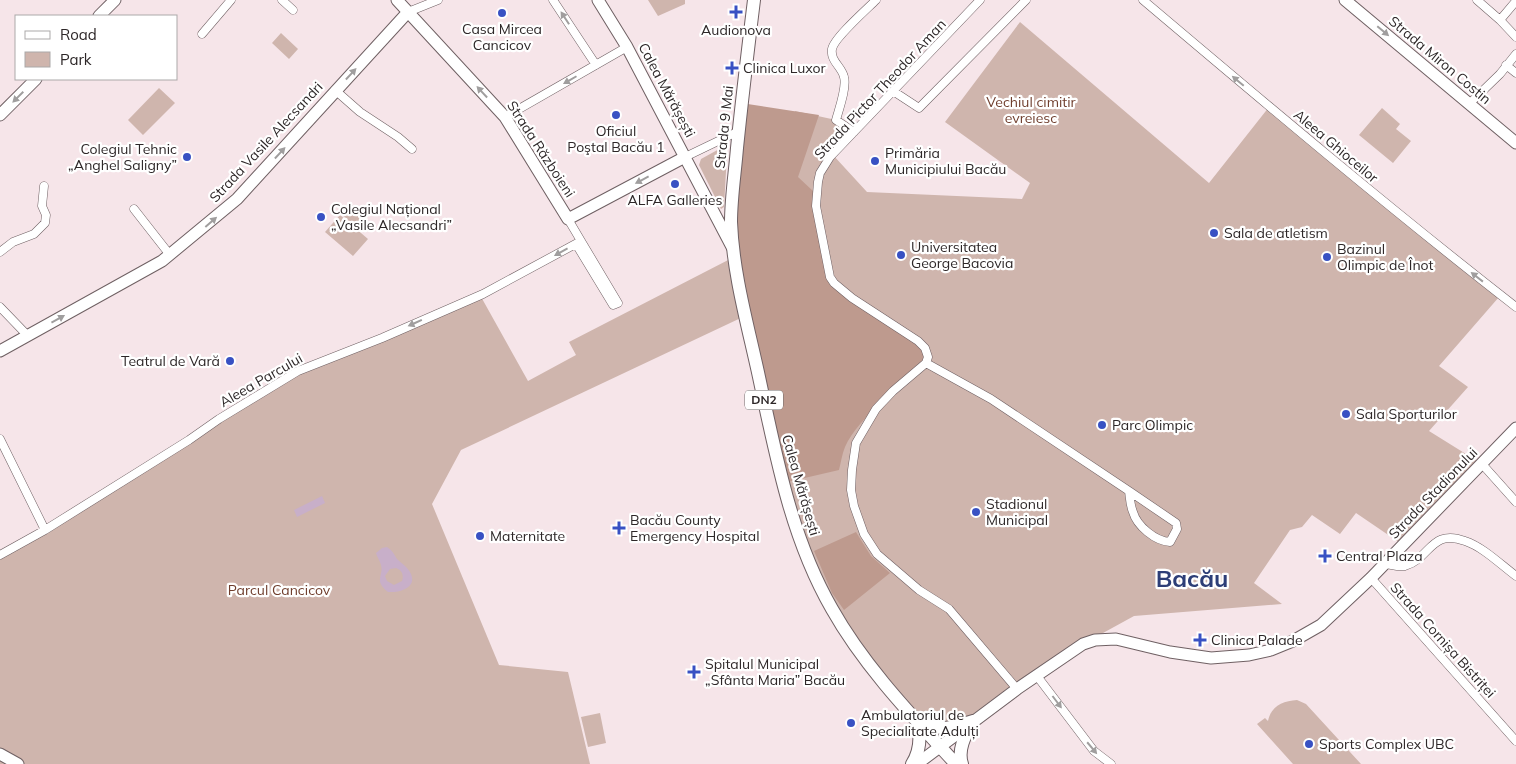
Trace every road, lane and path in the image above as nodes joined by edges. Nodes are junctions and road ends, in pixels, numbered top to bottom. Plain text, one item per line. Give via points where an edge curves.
1 (115, 0) edge
2 (231, 0) edge
3 (282, 0) edge
4 (397, 0) edge
5 (438, 0) edge
6 (553, 0) edge
7 (598, 0) edge
8 (754, 0) edge
9 (876, 0) edge
10 (967, 0) edge
11 (1026, 0) edge
12 (1144, 0) edge
13 (1345, 0) edge
14 (1477, 0) edge
15 (1516, 1) edge
16 (977, 3) edge
17 (293, 10) dead end
18 (408, 12) junction
19 (99, 15) edge
20 (1500, 20) junction
21 (202, 34) dead end
22 (1516, 37) edge
23 (627, 46) junction
24 (1516, 54) edge
25 (596, 65) junction
26 (1506, 65) junction
27 (1516, 73) edge
28 (35, 80) edge
29 (335, 90) junction
30 (893, 91) junction
31 (1469, 104) junction
32 (0, 115) edge
33 (505, 117) junction
34 (739, 131) junction
35 (854, 132) junction
36 (1516, 143) edge
37 (412, 149) dead end
38 (685, 157) junction
39 (44, 186) dead end
40 (134, 209) dead end
41 (568, 219) junction
42 (579, 242) junction
43 (0, 252) edge
44 (734, 253) junction
45 (170, 255) junction
46 (0, 306) edge
47 (1516, 306) edge
48 (28, 336) junction
49 (0, 350) edge
50 (926, 363) junction
51 (1516, 428) edge
52 (0, 439) edge
53 (1482, 464) junction
54 (1128, 491) junction
55 (1516, 502) edge
56 (45, 530) junction
57 (0, 555) edge
58 (1386, 564) junction
59 (1516, 576) edge
60 (1371, 578) junction
61 (1037, 676) junction
62 (1017, 689) junction
63 (917, 721) junction
64 (973, 721) junction
65 (1516, 741) edge
66 (940, 746) junction
67 (0, 754) edge
68 (18, 764) edge
69 (912, 764) edge
70 (917, 764) edge
71 (956, 764) edge
72 (962, 764) edge
73 (1110, 764) edge

1 - 19 street
2 - 21 street
3 - 17 street
4 - 18 street, Strada Războieni
5 - 18 street, Strada Vasile Alecsandri
25 -> 6 street
7 - 23 street, Calea Mărășești
8 - 34 main road, Strada 9 Mai / DN2
9 - 35 street via 838,39 832,50 844,77 836,120
10 - 16 street
11 - 30 street via 919,108
47 -> 12 street, Aleea Ghioceilor via 1406,221
13 -> 31 street, Strada Miron Costin
14 - 20 street
15 - 20 street
16 - 30 street, Strada Pictor Theodor Aman
29 -> 18 street, Strada Vasile Alecsandri
33 -> 18 street, Strada Războieni
20 - 22 street
23 - 25 street
23 - 38 street, Calea Mărășești
24 - 26 street
25 -> 33 street
26 - 27 street
26 - 31 street
28 -> 32 street
29 - 37 street
45 -> 29 street, Strada Vasile Alecsandri via 237,199
30 - 35 street, Strada Pictor Theodor Aman
31 - 36 street, Strada Miron Costin
33 - 41 street, Strada Războieni
34 - 38 street, Strada Războieni
34 - 44 main road, Strada 9 Mai / DN2 via 732,204
35 - 50 street, Strada Pictor Theodor Aman via 830,158 818,182 816,206 827,267 839,289 918,341 925,348
38 -> 41 street, Strada Războieni
38 - 44 street, Calea Mărășești
39 - 43 street via 42,206 45,223 34,234 13,242
40 - 45 street
41 - 42 street
42 - 42 street via 615,305 618,302
42 -> 56 street, Aleea Parcului via 482,294 298,371
44 - 63 main road, Calea Mărășești / DN2 via 770,428 801,542 845,631
48 -> 45 street, Strada Vasile Alecsandri
46 - 48 street
48 - 49 street, Strada Vasile Alecsandri
50 - 54 street via 991,399
50 - 62 street via 876,410 856,443 851,490 854,506 864,534 877,554 919,590 949,609
51 - 53 street, Strada Stadionului
52 - 56 street
53 - 55 street
53 - 58 street, Strada Stadionului
54 - 54 street via 1138,523 1152,535 1170,542 1177,524
56 - 57 street, Aleea Parcului
58 - 59 street, Strada Cornișa Bistriței via 1404,566 1443,538 1456,538 1467,541
58 - 60 street, Strada Stadionului
60 - 61 street, Strada Stadionului via 1314,630 1271,650 1211,658 1106,639 1084,644
60 - 65 street, Strada Cornișa Bistriței
61 - 62 street, Strada Stadionului
61 -> 73 street via 1094,751
62 - 64 street, Strada Stadionului
63 - 64 main road via 935,729 944,729
63 - 66 main road, Calea Mărășești / DN2
63 - 69 main road via 919,749
64 - 66 street, Strada Stadionului
64 - 72 main road via 961,748
66 - 70 street, Strada Stadionului
66 - 71 main road, Calea Mărășești / DN2
67 - 68 street

